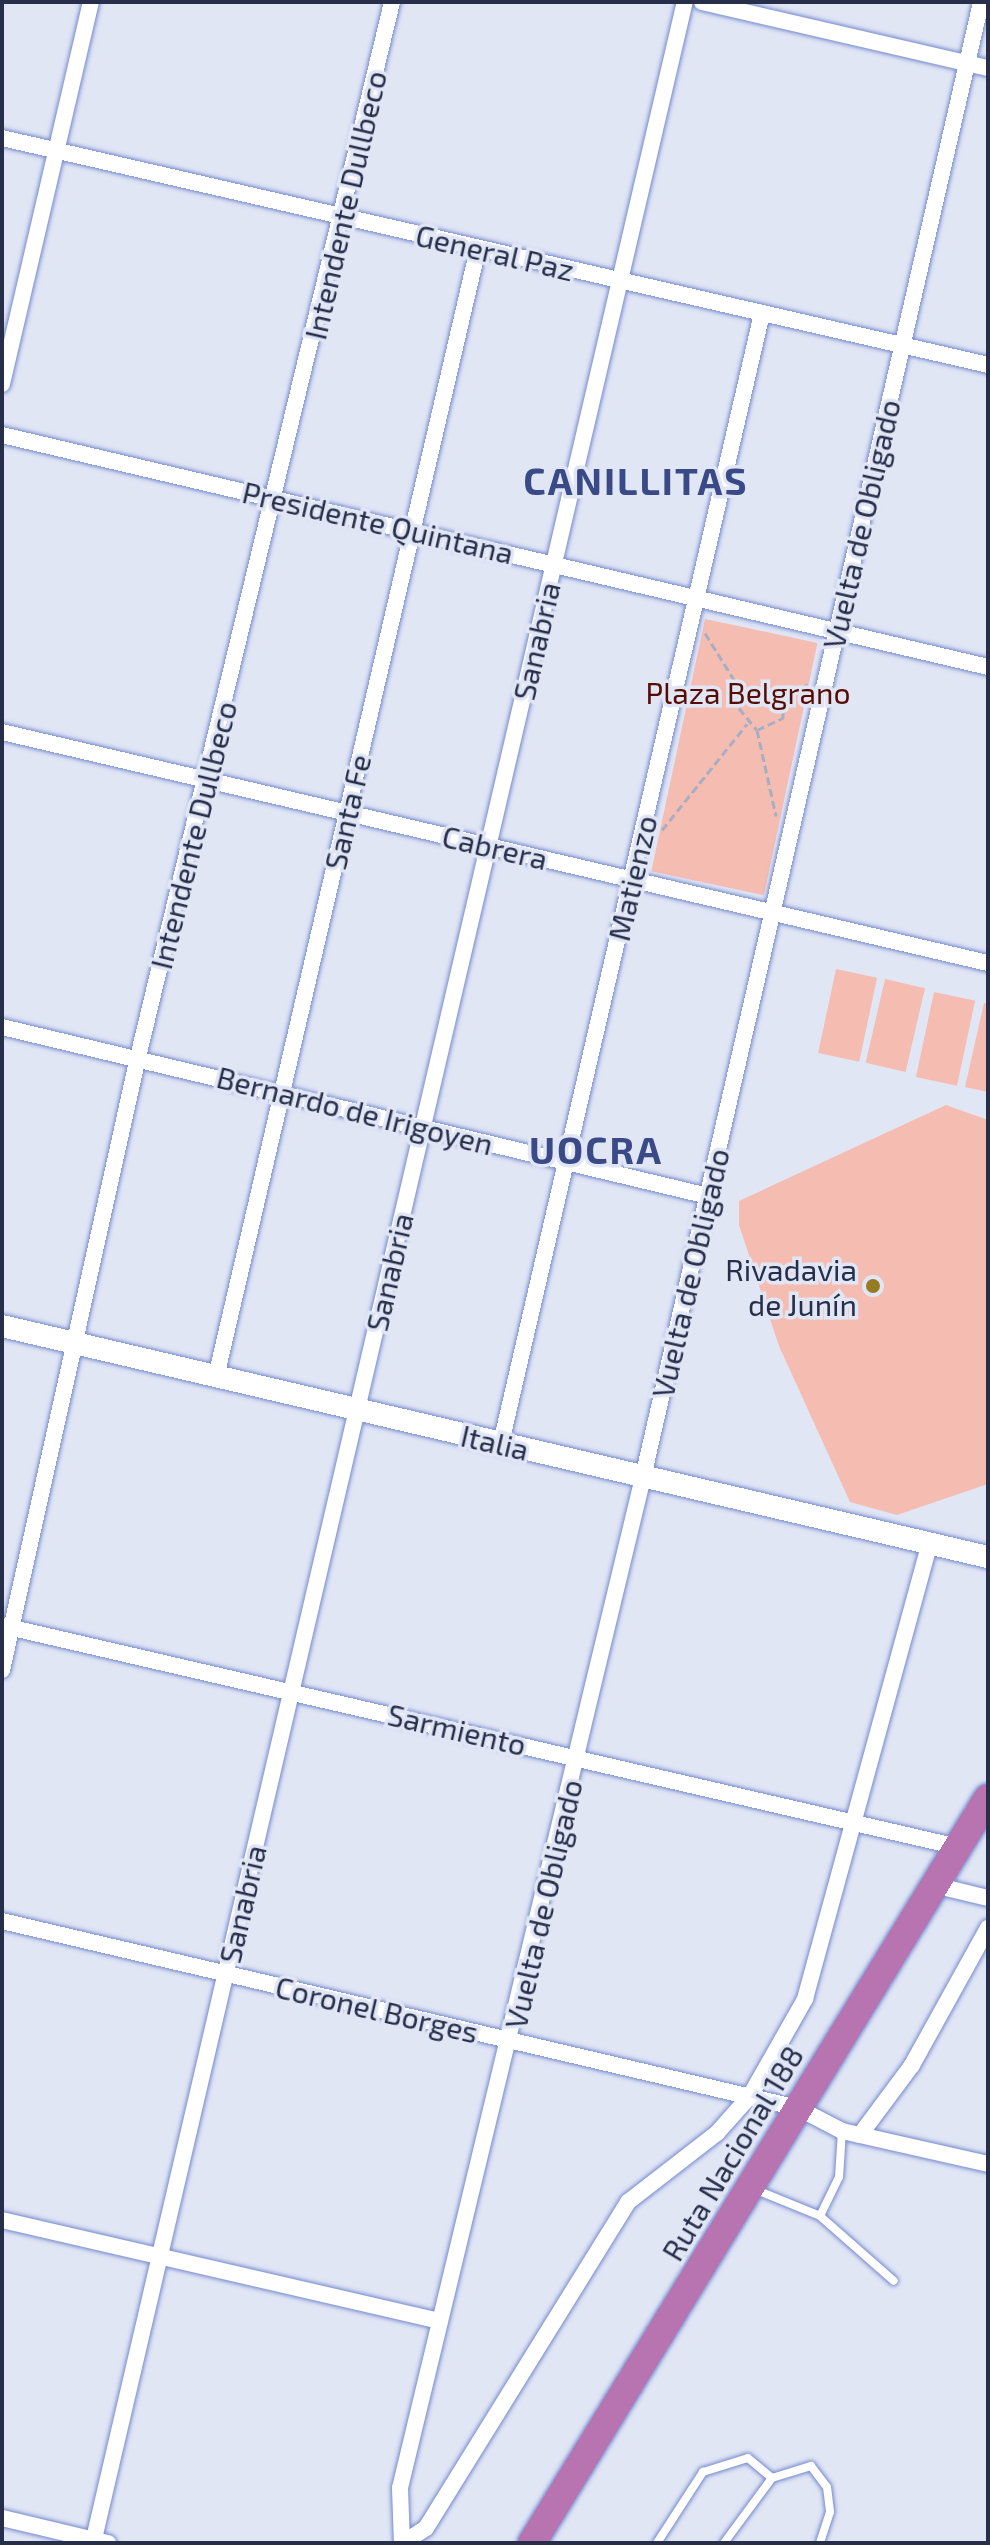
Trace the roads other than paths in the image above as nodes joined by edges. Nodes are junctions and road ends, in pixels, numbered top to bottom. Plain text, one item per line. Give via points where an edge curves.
1 (91, 2) edge
2 (392, 2) edge
3 (685, 2) edge
4 (702, 2) edge
5 (981, 2) edge
6 (966, 63) junction
7 (988, 68) edge
8 (2, 138) edge
9 (57, 151) junction
10 (342, 217) junction
11 (478, 248) junction
12 (620, 280) junction
13 (762, 313) junction
14 (902, 345) junction
15 (988, 365) edge
16 (2, 384) edge
17 (2, 435) edge
18 (278, 498) junction
19 (412, 530) junction
20 (554, 563) junction
21 (695, 606) junction
22 (837, 630) junction
23 (988, 667) edge
24 (2, 732) edge
25 (207, 780) junction
26 (346, 813) junction
27 (488, 846) junction
28 (633, 872) junction
29 (773, 912) junction
30 (988, 963) edge
31 (2, 1027) edge
32 (138, 1057) junction
33 (281, 1092) junction
34 (423, 1126) junction
35 (566, 1162) junction
36 (708, 1196) junction
37 (2, 1326) edge
38 (75, 1344) junction
39 (216, 1377) junction
40 (357, 1410) junction
41 (501, 1443) junction
42 (643, 1477) junction
43 (930, 1543) junction
44 (988, 1557) edge
45 (7, 1627) edge
46 (2, 1670) edge
47 (291, 1692) junction
48 (578, 1757) junction
49 (988, 1798) edge
50 (858, 1821) junction
51 (958, 1847) junction
52 (934, 1885) junction
53 (988, 1898) edge
54 (2, 1921) edge
55 (988, 1928) edge
56 (226, 1974) junction
57 (511, 2040) junction
58 (750, 2096) junction
59 (798, 2108) junction
60 (842, 2131) junction
61 (860, 2135) junction
62 (988, 2164) edge
63 (751, 2187) junction
64 (820, 2216) junction
65 (2, 2220) edge
66 (160, 2256) junction
67 (894, 2281) dead end
68 (440, 2321) junction
69 (772, 2478) junction
70 (2, 2518) edge
71 (98, 2542) edge
72 (403, 2543) edge
73 (532, 2543) edge
74 (657, 2543) edge
75 (724, 2543) edge
76 (820, 2543) edge

1 - 9 street
2 - 10 street, Intendente Dullbeco
3 - 12 street, Sanabria
4 - 6 street
5 - 6 street, Vuelta de Obligado
6 - 7 street
6 - 14 street, Vuelta de Obligado
8 - 9 street, General Paz
9 - 10 street, General Paz
9 - 16 street
10 - 11 street, General Paz
10 - 18 street, Intendente Dullbeco
11 - 12 street, General Paz
11 - 19 street, Santa Fe
12 - 13 street, General Paz
12 - 20 street, Sanabria
13 - 14 street, General Paz
13 - 21 street, Matienzo
14 - 15 street, General Paz
14 - 22 street, Vuelta de Obligado
17 - 18 street, Presidente Quintana
18 - 19 street, Presidente Quintana
18 - 25 street, Intendente Dullbeco
19 - 20 street, Presidente Quintana
19 - 26 street, Santa Fe
20 - 21 street, Presidente Quintana
20 - 27 street, Sanabria
21 - 22 street, Presidente Quintana
21 - 28 street, Matienzo
22 - 23 street, Presidente Quintana
22 - 29 street, Vuelta de Obligado
24 - 25 street, Cabrera
25 - 26 street, Cabrera
25 - 32 street, Intendente Dullbeco
26 - 27 street, Cabrera
26 - 33 street, Santa Fe
27 - 28 street, Cabrera
27 - 34 street, Sanabria
28 - 29 street, Cabrera
28 - 35 street, Matienzo
29 - 30 street, Cabrera
29 - 36 street, Vuelta de Obligado
31 - 32 street, Bernardo de Irigoyen
32 - 33 street, Bernardo de Irigoyen
32 - 38 street, Intendente Dullbeco
33 - 34 street, Bernardo de Irigoyen
33 - 39 street, Santa Fe
34 - 35 street, Bernardo de Irigoyen
34 - 40 street, Sanabria
35 - 36 street, Bernardo de Irigoyen
35 - 41 street, Matienzo
36 - 42 street, Vuelta de Obligado
37 - 38 street, Italia
38 - 39 street, Italia
38 - 45 street, Intendente Dullbeco
39 - 40 street, Italia
40 - 41 street, Italia
40 - 47 street, Sanabria
41 - 42 street, Italia
42 - 43 street, Italia
42 - 48 street, Vuelta de Obligado
43 - 44 street, Italia
43 - 50 street
45 - 46 street, Intendente Dullbeco
45 - 47 street, Sarmiento
47 - 48 street, Sarmiento
47 - 56 street, Sanabria
48 - 50 street, Sarmiento
48 - 57 street, Vuelta de Obligado
49 - 51 highway, Ruta Nacional 188
50 - 51 street, Sarmiento
50 - 58 street via 805,1999
51 - 52 highway, Ruta Nacional 188
52 - 53 street
52 - 59 highway, Ruta Nacional 188
54 - 56 street, Coronel Borges
55 - 61 street via 912,2065
56 - 57 street, Coronel Borges
56 - 66 street, Sanabria
57 - 58 street, Coronel Borges
57 - 68 street, Vuelta de Obligado
58 - 59 street, Coronel Borges
58 - 72 street via 717,2133 628,2202 426,2528
59 - 60 street, Coronel Borges
59 - 63 highway, Ruta Nacional 188
60 - 61 street, Coronel Borges
60 - 64 lane via 839,2177
61 - 62 street, Coronel Borges
63 - 64 lane
63 - 73 highway, Ruta Nacional 188
64 - 67 lane
65 - 66 street
66 - 68 street
66 - 71 street, Sanabria
68 - 72 street, Vuelta de Obligado via 400,2488
69 - 74 lane via 748,2458 703,2472
69 - 75 lane
69 - 76 lane via 811,2466 827,2487 830,2512
70 - 71 street

